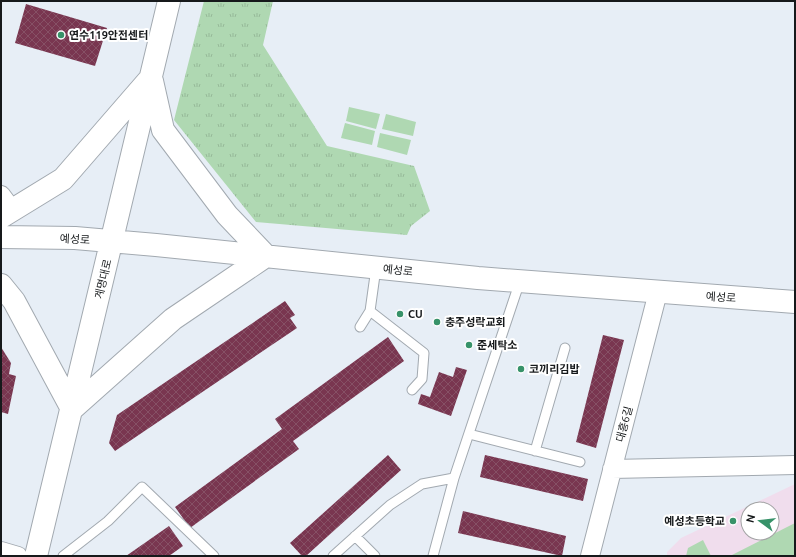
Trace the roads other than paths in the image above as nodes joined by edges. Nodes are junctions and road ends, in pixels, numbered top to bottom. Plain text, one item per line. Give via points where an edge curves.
1 (169, 1) edge
2 (151, 77) junction
3 (5, 208) edge
4 (1, 237) edge
5 (112, 241) junction
6 (266, 256) junction
7 (376, 268) junction
8 (520, 281) junction
9 (1, 285) edge
10 (658, 292) junction
11 (795, 302) edge
12 (370, 312) junction
13 (360, 327) dead end
14 (565, 348) dead end
15 (412, 390) dead end
16 (72, 409) junction
17 (469, 434) junction
18 (535, 451) junction
19 (580, 462) dead end
20 (795, 465) edge
21 (612, 469) junction
22 (454, 478) junction
23 (355, 536) junction
24 (1, 551) edge
25 (18, 556) edge
26 (36, 556) edge
27 (63, 556) edge
28 (214, 556) edge
29 (333, 556) edge
30 (375, 556) edge
31 (433, 556) edge
32 (590, 556) edge

1 - 2 street, 계명대로
2 - 3 street via 63,179
2 - 5 street, 계명대로
2 - 6 street via 163,130 227,215
4 - 5 street, 예성로
5 - 6 street, 예성로
5 - 16 street, 계명대로
6 - 7 street, 예성로
6 - 16 street via 173,319
7 - 8 street, 예성로
7 - 12 lane
8 - 10 street, 예성로
8 - 17 lane
9 - 16 street via 14,300
10 - 11 street, 예성로
10 - 21 street, 대흥6길
12 - 13 lane
12 - 15 lane via 424,353 422,379
14 - 18 lane
16 - 26 street, 계명대로
17 - 18 lane
17 - 22 lane
18 - 19 lane
20 - 21 street
21 - 32 street, 대흥6길
22 - 23 lane via 422,484 390,504
22 - 31 lane
23 - 29 lane
23 - 30 lane
24 - 25 street
27 - 28 lane via 108,521 142,487

